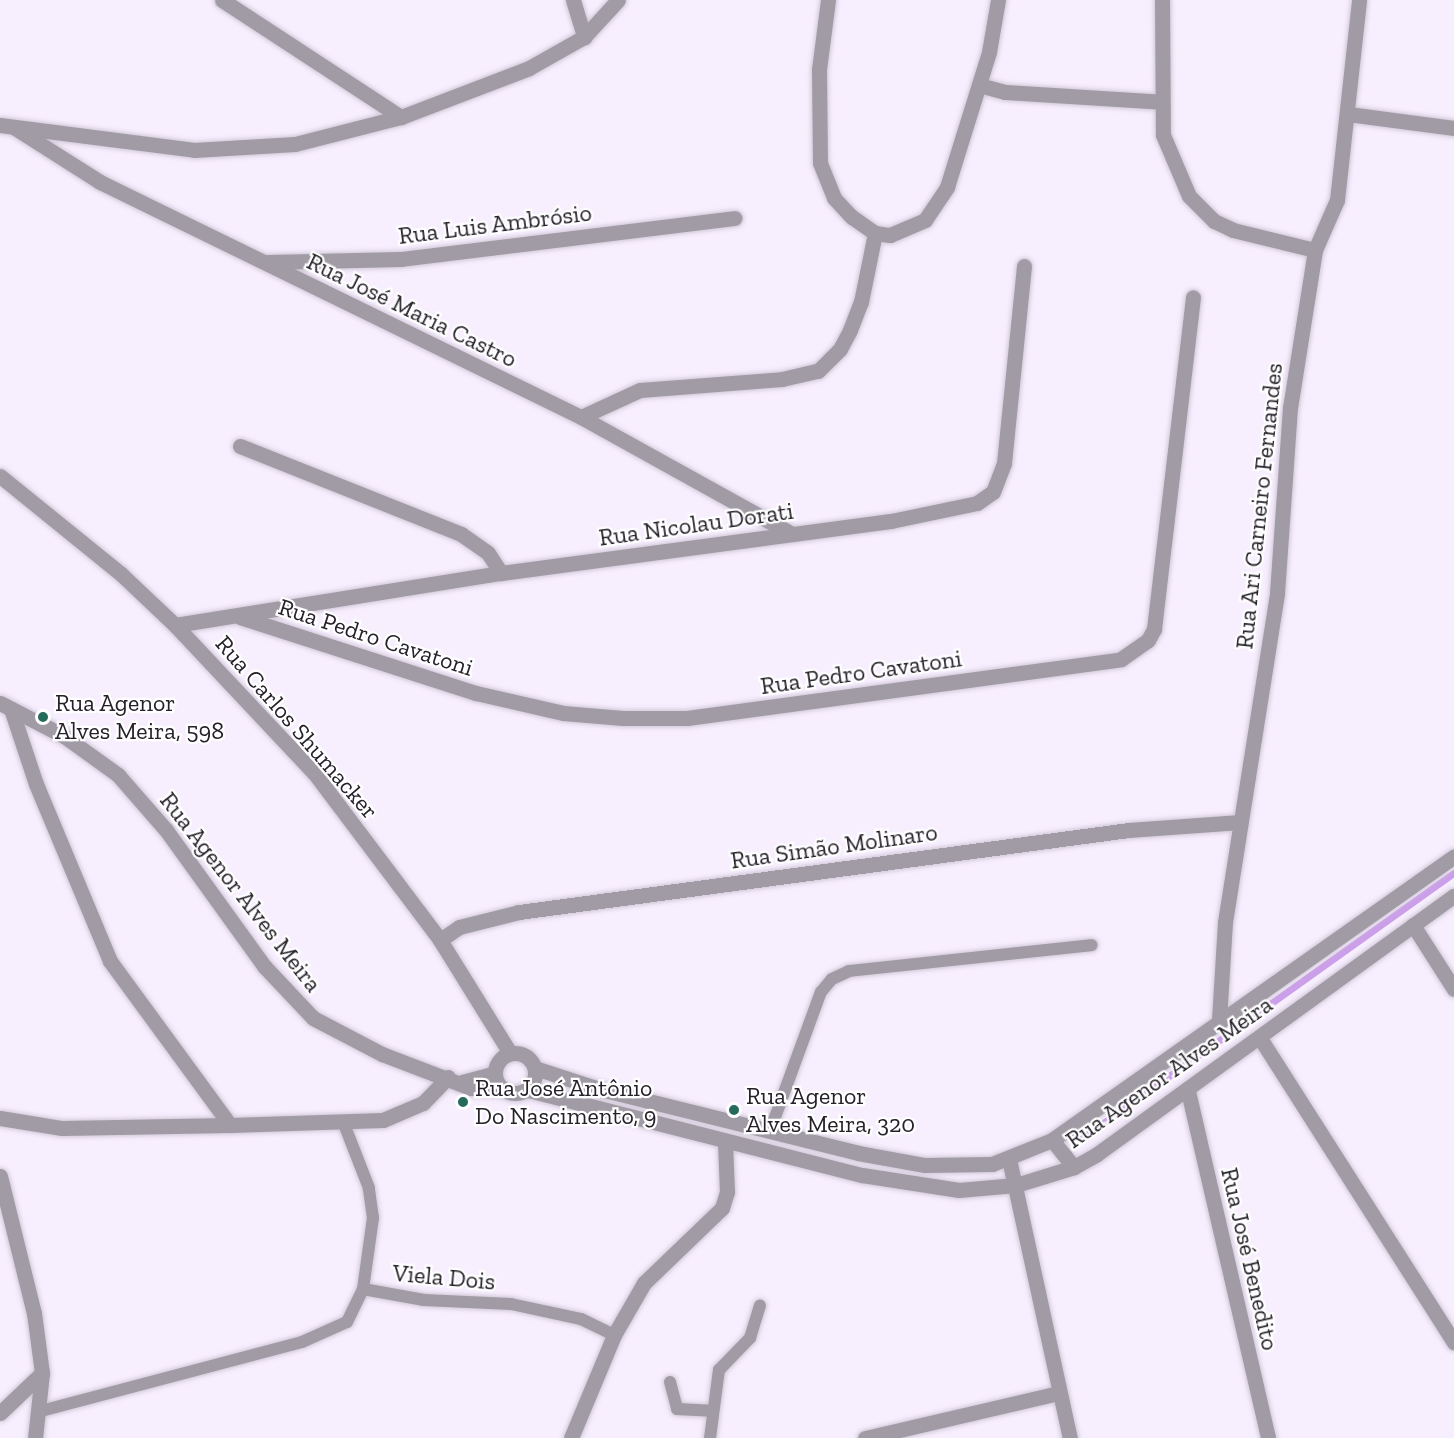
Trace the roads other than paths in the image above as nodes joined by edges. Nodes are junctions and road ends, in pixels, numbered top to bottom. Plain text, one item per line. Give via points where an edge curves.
1 (222, 0) edge
2 (573, 0) edge
3 (618, 0) edge
4 (828, 0) edge
5 (998, 0) edge
6 (1162, 0) edge
7 (1359, 0) edge
8 (584, 38) junction
9 (980, 85) junction
10 (1162, 102) junction
11 (1348, 114) junction
12 (401, 117) junction
13 (4, 125) edge
14 (1454, 128) edge
15 (734, 218) dead end
16 (875, 233) junction
17 (1315, 250) junction
18 (262, 262) junction
19 (1024, 266) dead end
20 (1193, 297) dead end
21 (581, 417) junction
22 (240, 446) dead end
23 (0, 476) edge
24 (790, 533) junction
25 (501, 573) junction
26 (240, 617) junction
27 (175, 625) junction
28 (5, 706) edge
29 (1240, 822) junction
30 (1454, 856) edge
31 (1454, 896) edge
32 (1413, 925) junction
33 (440, 940) junction
34 (1092, 945) dead end
35 (1454, 989) edge
36 (1219, 1020) junction
37 (1260, 1038) junction
38 (510, 1053) junction
39 (536, 1068) junction
40 (495, 1073) junction
41 (455, 1079) junction
42 (503, 1089) junction
43 (528, 1090) junction
44 (1188, 1091) junction
45 (0, 1118) edge
46 (344, 1124) junction
47 (230, 1125) junction
48 (770, 1131) junction
49 (1052, 1140) junction
50 (725, 1143) junction
51 (1009, 1159) junction
52 (1074, 1167) junction
53 (0, 1176) edge
54 (1016, 1185) junction
55 (363, 1289) junction
56 (760, 1305) dead end
57 (614, 1335) junction
58 (1454, 1342) edge
59 (42, 1373) junction
60 (670, 1382) dead end
61 (1059, 1393) junction
62 (40, 1411) junction
63 (711, 1411) junction
64 (0, 1413) edge
65 (35, 1438) edge
66 (571, 1438) edge
67 (710, 1438) edge
68 (865, 1438) edge
69 (1070, 1438) edge
70 (1268, 1438) edge

1 - 12 street
2 - 8 street
3 - 8 street
4 - 16 street via 819,69 820,163 834,198
5 - 9 street
6 - 10 street
7 - 11 street, Rua Ari Carneiro Fernandes
8 - 12 street via 501,81
9 - 10 street via 1005,92
9 - 16 street via 938,205 908,231
10 - 17 street via 1169,157 1199,207 1233,230
11 - 14 street
11 - 17 street, Rua Ari Carneiro Fernandes via 1337,200
12 - 13 street via 295,144 225,149
13 - 18 street, Rua José Maria Castro via 100,182
15 - 18 street, Rua Luis Ambrósio via 401,259
16 - 21 street via 861,302 850,330 840,349 818,371 782,379 640,390
17 - 29 street, Rua Ari Carneiro Fernandes via 1290,408 1277,593
18 - 21 street, Rua José Maria Castro
19 - 24 street, Rua Nicolau Dorati via 1011,422 1001,480 993,492 949,511
20 - 26 street, Rua Pedro Cavatoni via 1154,629 1148,640 1121,659 687,718 623,718 563,713 476,693
21 - 24 street, Rua José Maria Castro
22 - 25 street via 461,534 489,553
23 - 27 street, Rua Carlos Shumacker via 121,574
24 - 25 street, Rua Nicolau Dorati
25 - 26 street, Rua Nicolau Dorati
26 - 27 street, Rua Nicolau Dorati
27 - 33 street, Rua Carlos Shumacker via 344,806
28 - 41 street, Rua Agenor Alves Meira via 64,736 125,783 166,830 264,966 313,1018 382,1054
28 - 47 street via 110,961
29 - 33 street, Rua Simão Molinaro via 1129,830 519,912 459,927
29 - 36 street, Rua Ari Carneiro Fernandes via 1221,954
30 - 36 street, Rua Agenor Alves Meira
31 - 32 street, Rua Agenor Alves Meira
32 - 35 street
32 - 37 street, Rua Agenor Alves Meira
33 - 38 street, Rua Carlos Shumacker
34 - 48 lane via 849,971 832,979 821,992
36 - 49 street, Rua Agenor Alves Meira
37 - 44 street, Rua Agenor Alves Meira
37 - 58 street
38 - 39 street via 528,1057
38 - 40 street via 499,1061
39 - 43 street
39 - 48 street, Rua Agenor Alves Meira
40 - 41 street
40 - 42 street
41 - 42 street, Rua Agenor Alves Meira via 479,1090
41 - 46 street via 402,1114
42 - 43 street via 515,1094
43 - 50 street, Rua Agenor Alves Meira
44 - 52 street, Rua Agenor Alves Meira
44 - 70 street, Rua José Benedito
45 - 47 street via 62,1128
46 - 47 street
46 - 55 lane, Viela Dois via 372,1203
48 - 51 street, Rua Agenor Alves Meira via 925,1165 961,1166
49 - 51 street, Rua Agenor Alves Meira
49 - 52 street
50 - 54 street, Rua Agenor Alves Meira via 931,1188
50 - 57 street via 727,1192 722,1208 644,1283
51 - 54 street
52 - 54 street, Rua Agenor Alves Meira
53 - 59 street via 34,1313
54 - 61 street
55 - 57 lane, Viela Dois via 424,1300 520,1306 581,1319
55 - 62 lane via 347,1322 327,1334
56 - 63 lane via 750,1338 719,1370
57 - 66 street
59 - 62 street
59 - 64 street
60 - 63 lane via 677,1409
61 - 68 street
61 - 69 street
62 - 65 street
63 - 67 lane

